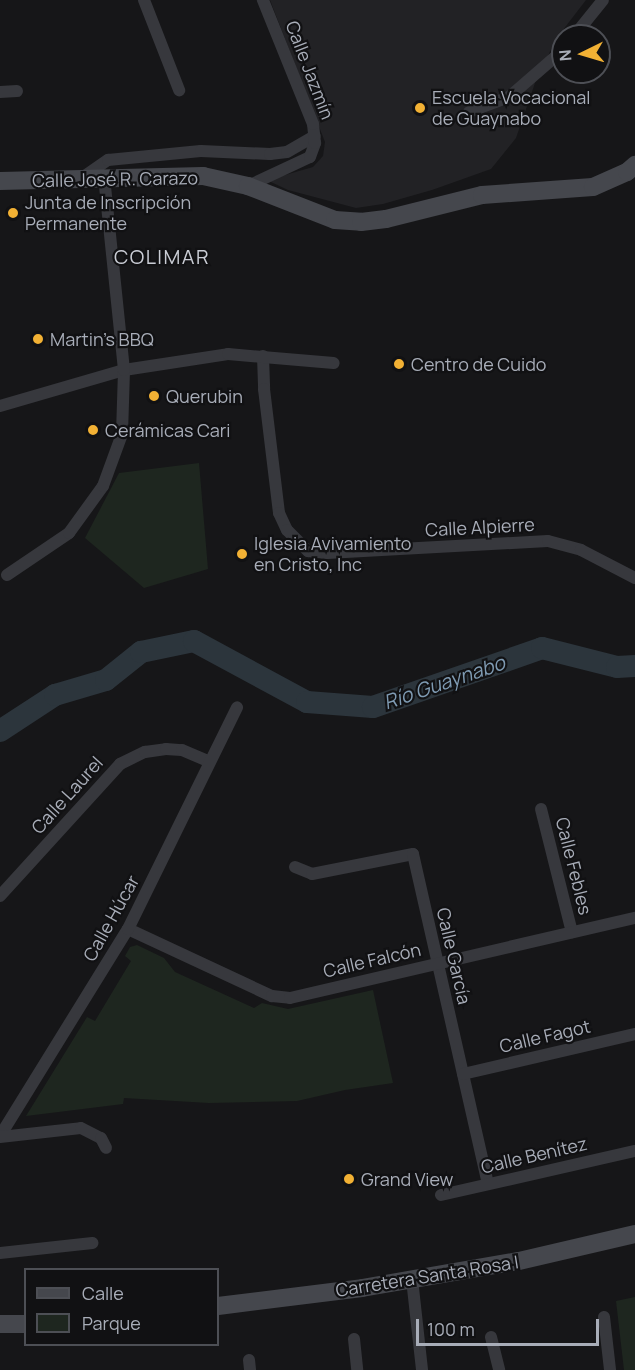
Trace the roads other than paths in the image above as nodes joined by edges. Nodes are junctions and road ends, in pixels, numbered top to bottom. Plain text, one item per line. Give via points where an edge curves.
1 (144, 0) edge
2 (263, 0) edge
3 (603, 0) edge
4 (584, 24) edge
5 (551, 60) edge
6 (179, 90) dead end
7 (17, 91) dead end
8 (0, 92) edge
9 (469, 112) dead end
10 (315, 136) junction
11 (635, 148) edge
12 (635, 165) edge
13 (82, 178) junction
14 (104, 178) junction
15 (612, 178) junction
16 (0, 181) edge
17 (248, 186) junction
18 (263, 356) junction
19 (334, 363) dead end
20 (124, 370) junction
21 (0, 406) edge
22 (7, 575) dead end
23 (635, 578) edge
24 (237, 707) dead end
25 (210, 762) junction
26 (541, 809) dead end
27 (295, 867) dead end
28 (0, 896) edge
29 (635, 918) edge
30 (128, 929) junction
31 (572, 932) junction
32 (437, 963) junction
33 (635, 1034) edge
34 (463, 1074) junction
35 (0, 1137) edge
36 (106, 1148) dead end
37 (635, 1150) edge
38 (488, 1184) junction
39 (441, 1195) dead end
40 (635, 1233) edge
41 (92, 1243) dead end
42 (0, 1252) edge
43 (412, 1279) junction
44 (219, 1306) edge
45 (604, 1317) dead end
46 (0, 1324) edge
47 (24, 1324) edge
48 (491, 1337) dead end
49 (354, 1339) dead end
50 (357, 1370) edge
51 (422, 1370) edge
52 (499, 1370) edge
53 (610, 1370) edge

1 - 6 street
2 - 10 street, Calle Jazmín
3 - 4 street
5 - 9 street via 509,97
7 - 8 street
10 - 13 street via 288,152 201,151 108,160
10 - 17 street, Calle Jazmín via 310,157
11 - 15 street
12 - 15 street, Calle José R. Carazo
13 - 14 street, Calle José R. Carazo
13 - 16 street, Calle José R. Carazo
14 - 17 street, Calle José R. Carazo via 203,176
14 - 20 street
15 - 17 street, Calle José R. Carazo via 579,190 482,195 361,222 335,220
18 - 19 street
18 - 20 street via 228,354
18 - 23 street, Calle Alpierre via 279,513 287,530 308,551 548,541 581,550
20 - 21 street
20 - 22 street via 122,434 103,486 69,534
24 - 25 street, Calle Húcar
25 - 28 street, Calle Laurel via 182,750 166,749 145,752 120,764
25 - 30 street, Calle Húcar
26 - 31 street, Calle Febles
27 - 32 street, Calle García via 312,874 412,854
29 - 31 street, Calle Falcón
30 - 32 street, Calle Falcón via 272,996 290,998
30 - 35 street, Calle Húcar
31 - 32 street, Calle Falcón
32 - 34 street, Calle García
33 - 34 street, Calle Fagot
34 - 38 street, Calle García
35 - 36 street via 81,1128 101,1138
37 - 38 street, Calle Benítez
38 - 39 street, Calle Benítez
40 - 43 street, Carretera Santa Rosa I via 519,1261
41 - 42 street
43 - 44 street, Carretera Santa Rosa I
43 - 51 street
45 - 53 street
46 - 47 street
48 - 52 street
49 - 50 street

